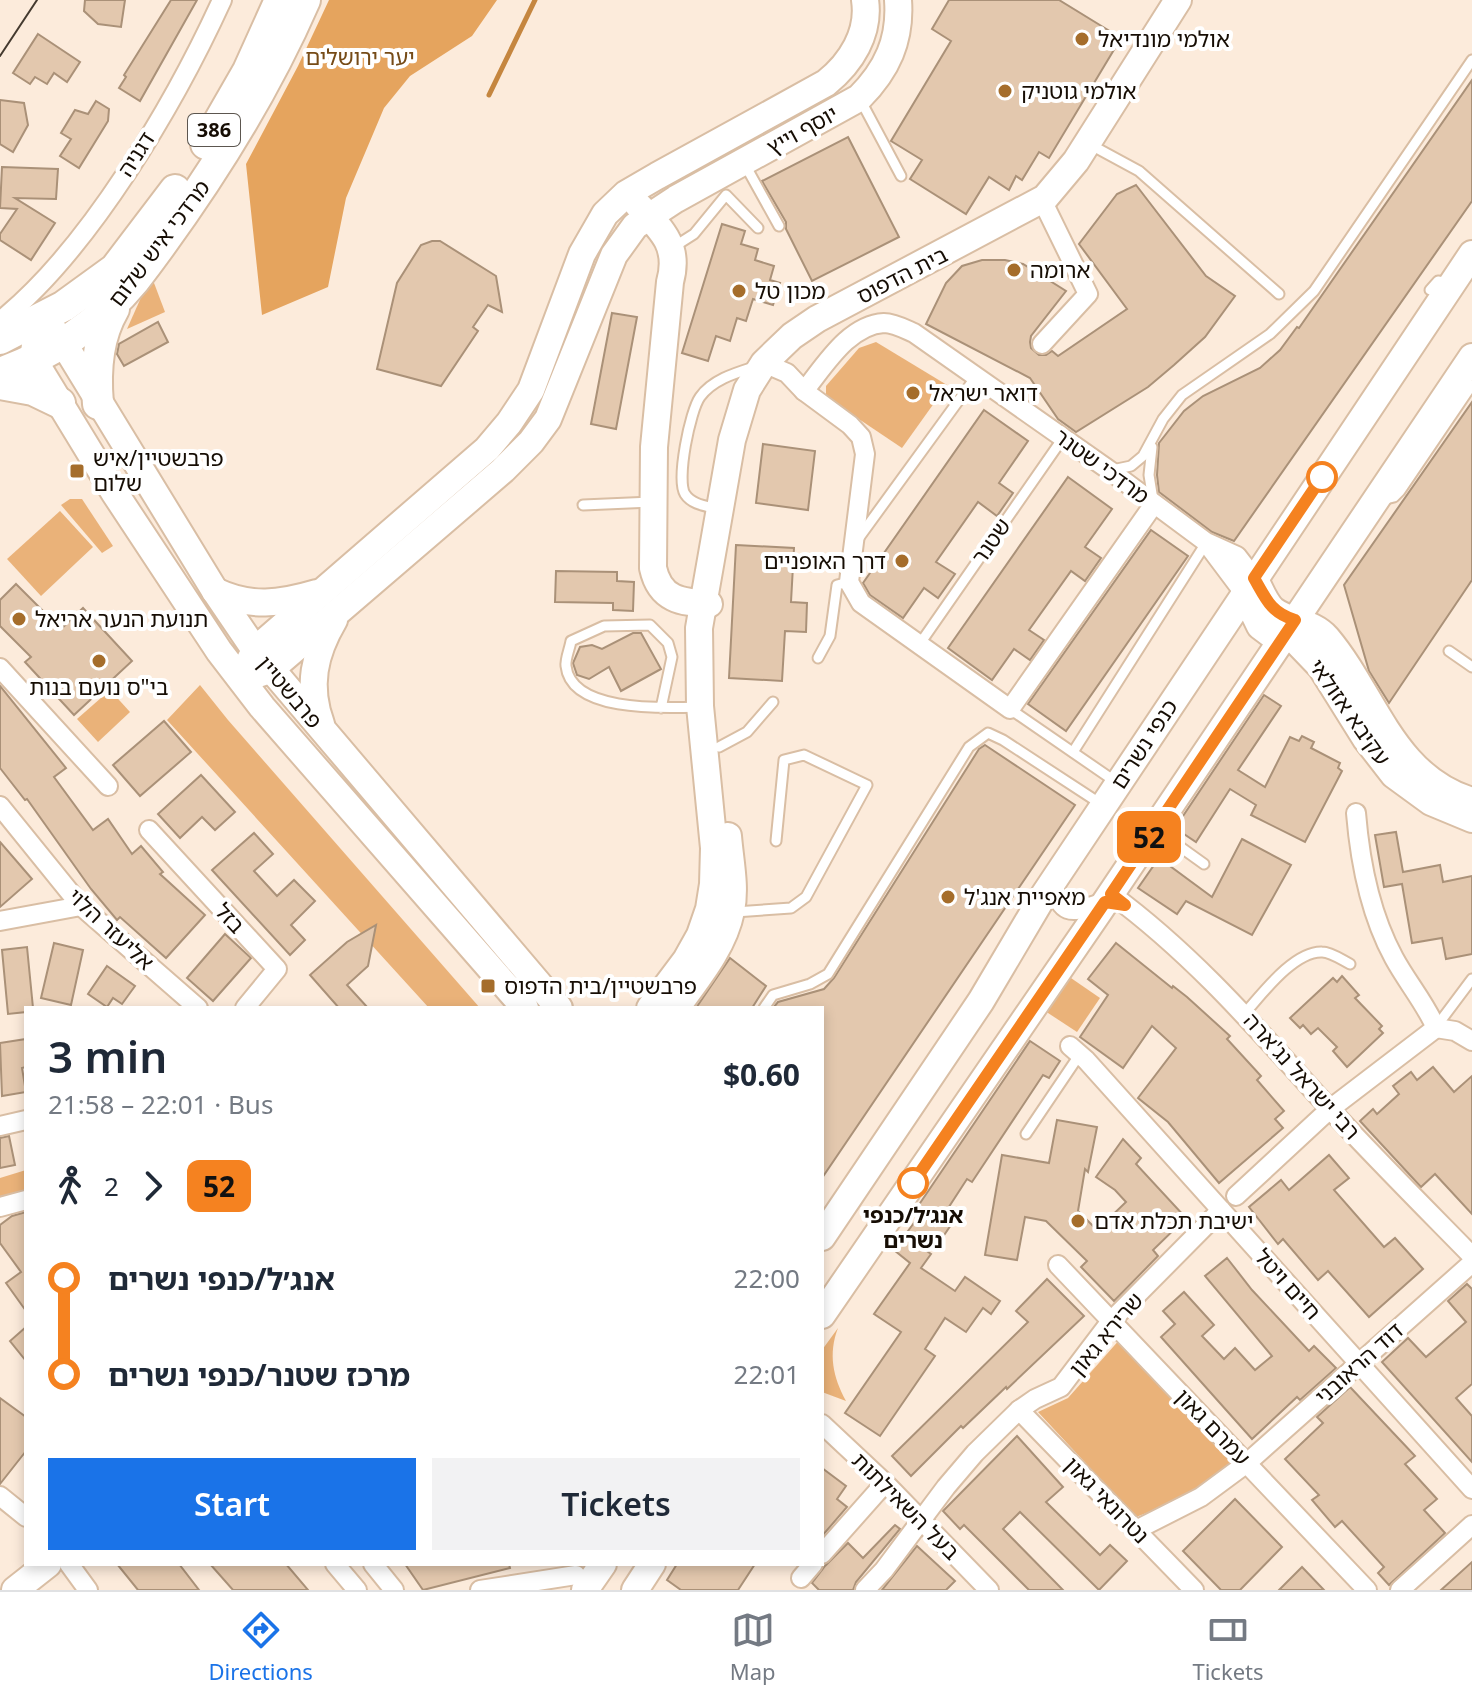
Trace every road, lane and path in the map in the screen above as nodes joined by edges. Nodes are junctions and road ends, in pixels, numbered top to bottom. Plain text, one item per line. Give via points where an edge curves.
1 (222, 0) edge
2 (280, 0) edge
3 (305, 0) edge
4 (865, 0) edge
5 (898, 0) edge
6 (1178, 0) edge
7 (1472, 60) edge
8 (859, 98) junction
9 (1088, 143) junction
10 (744, 163) junction
11 (901, 176) dead end
12 (626, 194) junction
13 (1042, 200) junction
14 (643, 219) junction
15 (779, 226) dead end
16 (758, 228) dead end
17 (672, 248) junction
18 (1472, 254) edge
19 (670, 282) junction
20 (1279, 294) dead end
21 (118, 301) junction
22 (36, 306) junction
23 (0, 321) edge
24 (0, 339) edge
25 (64, 344) junction
26 (1042, 344) dead end
27 (1472, 357) edge
28 (33, 359) junction
29 (764, 363) junction
30 (0, 373) edge
31 (975, 378) junction
32 (0, 384) edge
33 (1472, 385) edge
34 (804, 391) junction
35 (60, 403) junction
36 (98, 404) junction
37 (1063, 438) junction
38 (1154, 440) junction
39 (1109, 470) junction
40 (1375, 500) junction
41 (652, 502) junction
42 (1154, 504) junction
43 (583, 505) dead end
44 (718, 509) junction
45 (1206, 542) junction
46 (853, 545) junction
47 (1322, 580) junction
48 (849, 582) junction
49 (1249, 585) junction
50 (215, 591) junction
51 (334, 599) junction
52 (706, 599) junction
53 (1289, 629) junction
54 (919, 645) junction
55 (1449, 651) dead end
56 (818, 658) dead end
57 (1328, 658) junction
58 (262, 660) junction
59 (1472, 667) edge
60 (0, 668) edge
61 (1261, 671) junction
62 (240, 680) junction
63 (773, 702) dead end
64 (700, 706) junction
65 (661, 708) junction
66 (1010, 709) junction
67 (326, 734) junction
68 (719, 747) junction
69 (1073, 752) junction
70 (1119, 784) junction
71 (108, 786) dead end
72 (1472, 801) edge
73 (0, 806) edge
74 (1104, 806) junction
75 (1356, 813) dead end
76 (1472, 819) edge
77 (1155, 829) junction
78 (149, 830) dead end
79 (776, 841) dead end
80 (1204, 864) dead end
81 (1053, 882) junction
82 (1113, 900) junction
83 (81, 906) junction
84 (731, 912) junction
85 (0, 921) edge
86 (1350, 964) dead end
87 (1472, 979) edge
88 (196, 1006) edge
89 (247, 1006) edge
90 (523, 1006) edge
91 (557, 1006) edge
92 (658, 1006) edge
93 (765, 1006) edge
94 (1245, 1013) junction
95 (1436, 1028) junction
96 (1472, 1041) edge
97 (1075, 1050) joint
98 (1330, 1109) junction
99 (24, 1120) edge
100 (0, 1126) edge
101 (1026, 1134) dead end
102 (1236, 1196) dead end
103 (848, 1200) junction
104 (24, 1201) edge
105 (0, 1207) edge
106 (1221, 1210) junction
107 (824, 1219) edge
108 (824, 1234) edge
109 (1472, 1256) edge
110 (1472, 1263) edge
111 (1058, 1265) dead end
112 (824, 1312) edge
113 (1111, 1321) junction
114 (1359, 1363) junction
115 (1019, 1410) junction
116 (824, 1426) edge
117 (1247, 1463) junction
118 (885, 1483) junction
119 (1472, 1489) edge
120 (1, 1496) edge
121 (24, 1515) edge
122 (922, 1521) junction
123 (1472, 1525) edge
124 (1136, 1530) junction
125 (824, 1552) edge
126 (45, 1566) edge
127 (70, 1566) edge
128 (337, 1566) edge
129 (375, 1566) edge
130 (600, 1566) edge
131 (651, 1566) edge
132 (580, 1582) edge
133 (15, 1590) edge
134 (88, 1590) edge
135 (357, 1590) edge
136 (394, 1590) edge
137 (480, 1590) edge
138 (635, 1590) edge
139 (865, 1590) edge
140 (989, 1590) edge
141 (1194, 1590) edge
142 (1367, 1590) edge
143 (1400, 1590) edge

1 - 22 street, דגניה via 144,145
2 - 22 main road, מרדכי איש שלום / 386 via 221,120 131,251 100,281
3 - 21 main road, מרדכי איש שלום / 386 via 236,135
4 - 12 street, יוסף וייץ via 857,47 826,83
5 - 8 street, יוסף וייץ via 897,40
6 - 9 street, בית הדפוס
7 - 38 lane via 1314,291 1270,334 1182,395
8 - 10 street, יוסף וייץ
8 - 11 lane
9 - 13 street, בית הדפוס
9 - 20 lane via 1139,171
10 - 14 street, יוסף וייץ
10 - 15 lane
12 - 14 street
12 - 51 street, יוסף וייץ via 595,227 531,390 509,423
13 - 26 street via 1088,294
13 - 29 street, בית הדפוס via 817,319
14 - 17 street
14 - 19 street
14 - 51 street via 614,255 548,419 531,442 503,470
16 - 17 lane via 726,195 694,234
17 - 19 street
18 - 49 street, כנפי נשרים via 1441,287
19 - 41 street
21 - 25 main road, מרדכי איש שלום / 386
21 - 36 main road via 98,359
22 - 23 street, דגניה
22 - 24 main road, 386
22 - 25 street, פרבשטיין
22 - 28 street
25 - 28 main road, 386
25 - 36 street, פרבשטיין
27 - 40 street
28 - 30 main road, 386
28 - 35 street, פרבשטיין
29 - 34 street via 792,376
29 - 44 street, בית הדפוס via 739,412
29 - 44 lane via 713,384 693,413 682,489 692,501
31 - 34 street, מרדכי שטנר via 914,333 884,323 852,337
31 - 37 street, מרדכי שטנר
31 - 46 lane
32 - 35 main road via 33,390
33 - 40 lane via 1400,491
34 - 46 street via 861,437 865,454
35 - 62 street, פרבשטיין
36 - 50 street, פרבשטיין
37 - 39 street, מרדכי שטנר
37 - 54 lane, שטנר
38 - 39 lane via 1131,466
38 - 42 lane via 1149,475
39 - 42 street, מרדכי שטנר
40 - 47 street
41 - 43 lane
41 - 52 street via 653,563 661,579
42 - 45 street, מרדכי שטנר
42 - 66 street
44 - 52 street, בית הדפוס
45 - 49 street, מרדכי שטנר
45 - 69 lane
46 - 48 street
47 - 53 street
47 - 57 street
48 - 54 street via 861,603
48 - 56 lane via 837,585 830,636
49 - 53 street, עקיבא אזולאי via 1260,626 1272,635
49 - 70 street, כנפי נשרים
50 - 51 street via 258,604
50 - 58 street, פרבשטיין
51 - 58 street
51 - 67 street via 313,675 315,705
52 - 64 street, בית הדפוס via 698,647
52 - 68 street, בית הדפוס
53 - 57 street, עקיבא אזולאי via 1317,629
53 - 61 street
54 - 66 street
55 - 59 lane
57 - 61 street via 1293,659
57 - 72 street, עקיבא אזולאי via 1409,762
57 - 76 street, עקיבא אזולאי via 1366,739 1394,775 1431,802
58 - 62 street
58 - 67 street, פרבשטיין
60 - 71 street
61 - 77 street
62 - 90 street, פרבשטיין
63 - 68 lane via 747,732
64 - 65 lane
64 - 92 street, בית הדפוס via 714,848 711,896 700,935
65 - 65 lane via 620,704 576,688 566,666 571,641 604,626 650,625 668,643 672,657
66 - 69 lane
67 - 91 street, פרבשטיין
68 - 84 street, בית הדפוס
69 - 70 lane
70 - 74 street, כנפי נשרים
73 - 83 street, אליעזר הלוי
74 - 81 street, כנפי נשרים
74 - 93 lane via 988,733 969,747 828,974 773,995
75 - 95 street via 1374,911 1393,957
77 - 80 lane
77 - 82 street
78 - 89 street, בזל via 277,969
79 - 84 lane via 784,760 804,755 867,785 806,897 791,908
81 - 82 street via 1058,898 1070,910
81 - 103 street, כנפי נשרים
82 - 94 street, רבי ישראל נג'ארה via 1186,955
82 - 112 street
83 - 85 street
83 - 88 street, אליעזר הלוי
84 - 92 street, בית הדפוס via 713,955
86 - 94 lane via 1324,952 1308,953
87 - 95 lane
94 - 98 street, רבי ישראל נג'ארה
95 - 96 street
95 - 98 street
97 - 101 lane
97 - 106 street, חיים ויטל
98 - 102 street
98 - 109 street, רבי ישראל נג'ארה
99 - 100 street
103 - 107 street
103 - 108 street, כנפי נשרים
104 - 105 street
106 - 113 street, שרירא גאון
106 - 114 street, חיים ויטל
110 - 114 street, דוד הראובני
111 - 113 street, עמרם גאון
113 - 115 street, שרירא גאון via 1061,1387
113 - 117 street, עמרם גאון
114 - 117 street, דוד הראובני
114 - 119 street, חיים ויטל
115 - 122 street, שרירא גאון via 975,1453
115 - 124 street, נטרונאי גאון
116 - 118 street, בעל השאילתות
117 - 124 street, דוד הראובני via 1201,1497
117 - 142 street, עמרם גאון
118 - 122 street, בעל השאילתות
118 - 125 street
120 - 121 street
122 - 139 street, שרירא גאון
122 - 140 street, בעל השאילתות
123 - 143 street
124 - 141 street, נטרונאי גאון
126 - 133 street
127 - 134 street
128 - 135 street
129 - 136 street
130 - 132 street
131 - 138 street
132 - 137 street

